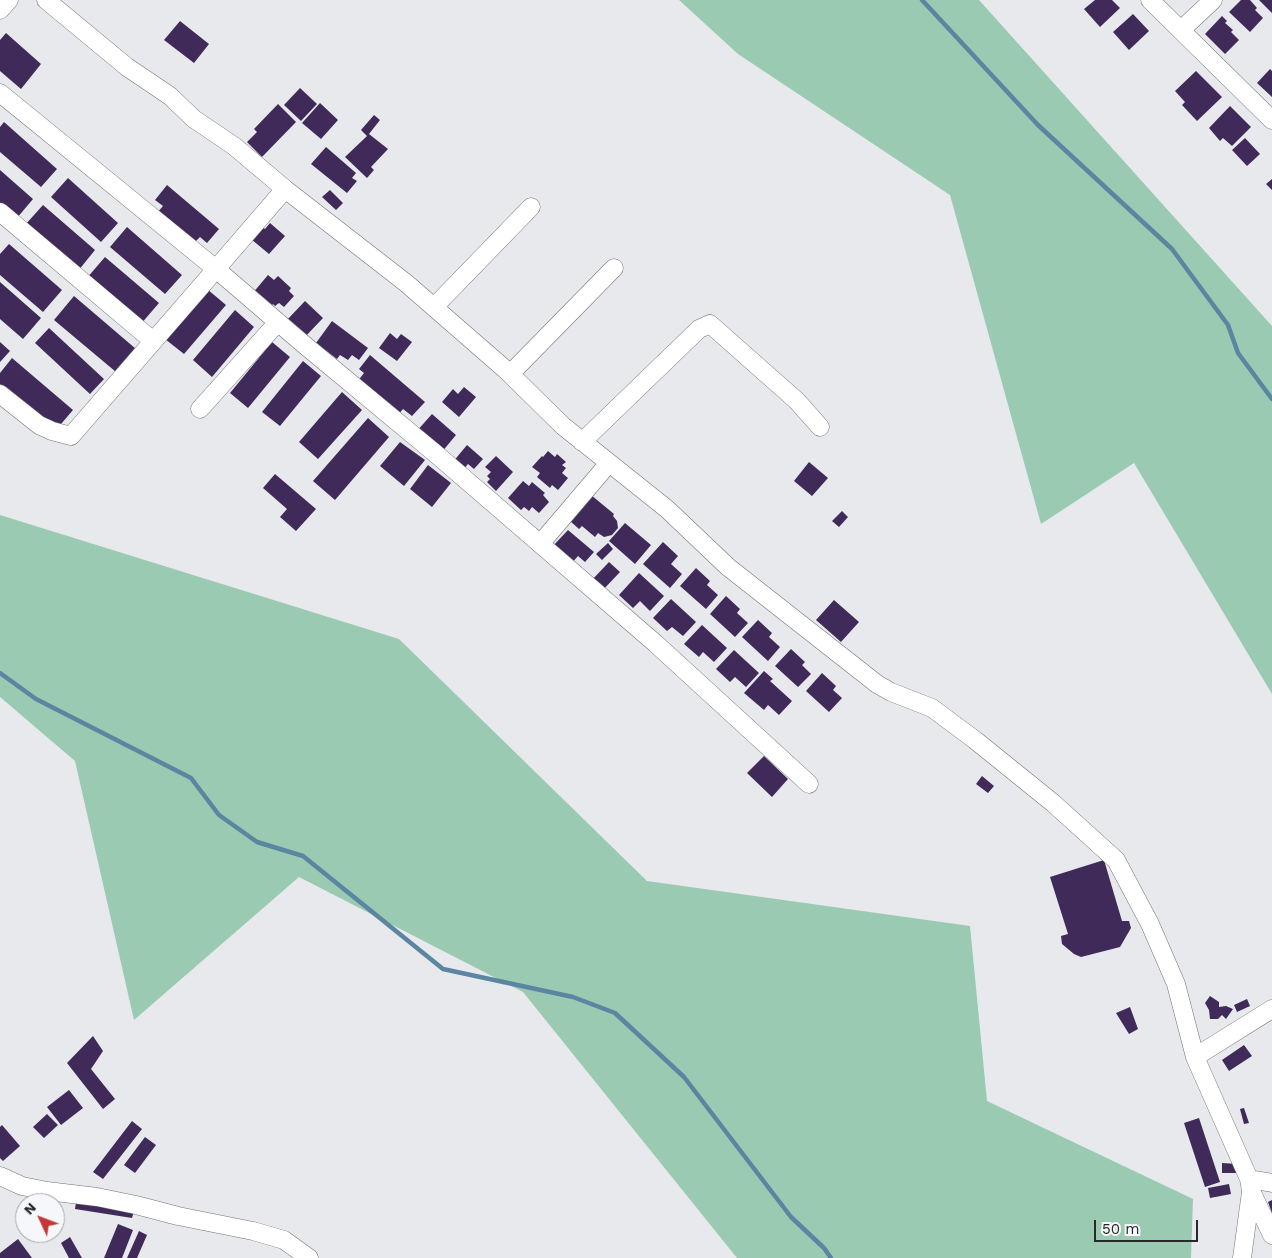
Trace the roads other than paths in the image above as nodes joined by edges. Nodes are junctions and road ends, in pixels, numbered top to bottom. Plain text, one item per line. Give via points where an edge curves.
1 (9, 0) edge
2 (46, 0) edge
3 (1150, 0) edge
4 (1213, 0) edge
5 (0, 10) edge
6 (1181, 30) junction
7 (0, 93) edge
8 (1272, 120) edge
9 (285, 189) junction
10 (531, 207) dead end
11 (0, 212) edge
12 (614, 268) dead end
13 (216, 269) junction
14 (434, 307) junction
15 (278, 322) junction
16 (153, 341) junction
17 (510, 374) junction
18 (0, 394) edge
19 (200, 409) dead end
20 (820, 427) dead end
21 (582, 442) junction
22 (609, 463) junction
23 (540, 544) junction
24 (809, 784) dead end
25 (1272, 1009) edge
26 (1195, 1057) junction
27 (0, 1176) edge
28 (1272, 1183) edge
29 (1250, 1185) junction
30 (1272, 1236) edge
31 (309, 1258) edge
32 (1242, 1258) edge

1 - 5 street
2 - 9 street
3 - 6 street
4 - 6 street
6 - 8 street
7 - 13 street
9 - 13 street
9 - 14 street
10 - 14 street
11 - 16 street
12 - 17 street
13 - 15 street
13 - 16 street
14 - 17 street
15 - 19 street
15 - 23 street
16 - 18 street via 71,436 38,425
17 - 21 street
20 - 21 street via 797,401 710,324 699,329
21 - 22 street
22 - 23 street
22 - 26 street via 667,509 728,567 877,684 944,716 1053,803 1116,860 1150,924 1176,984
23 - 24 street via 655,643
25 - 26 street
26 - 29 street
27 - 31 street via 30,1188 97,1197 253,1231 284,1240
28 - 29 street
29 - 30 street
29 - 32 street

